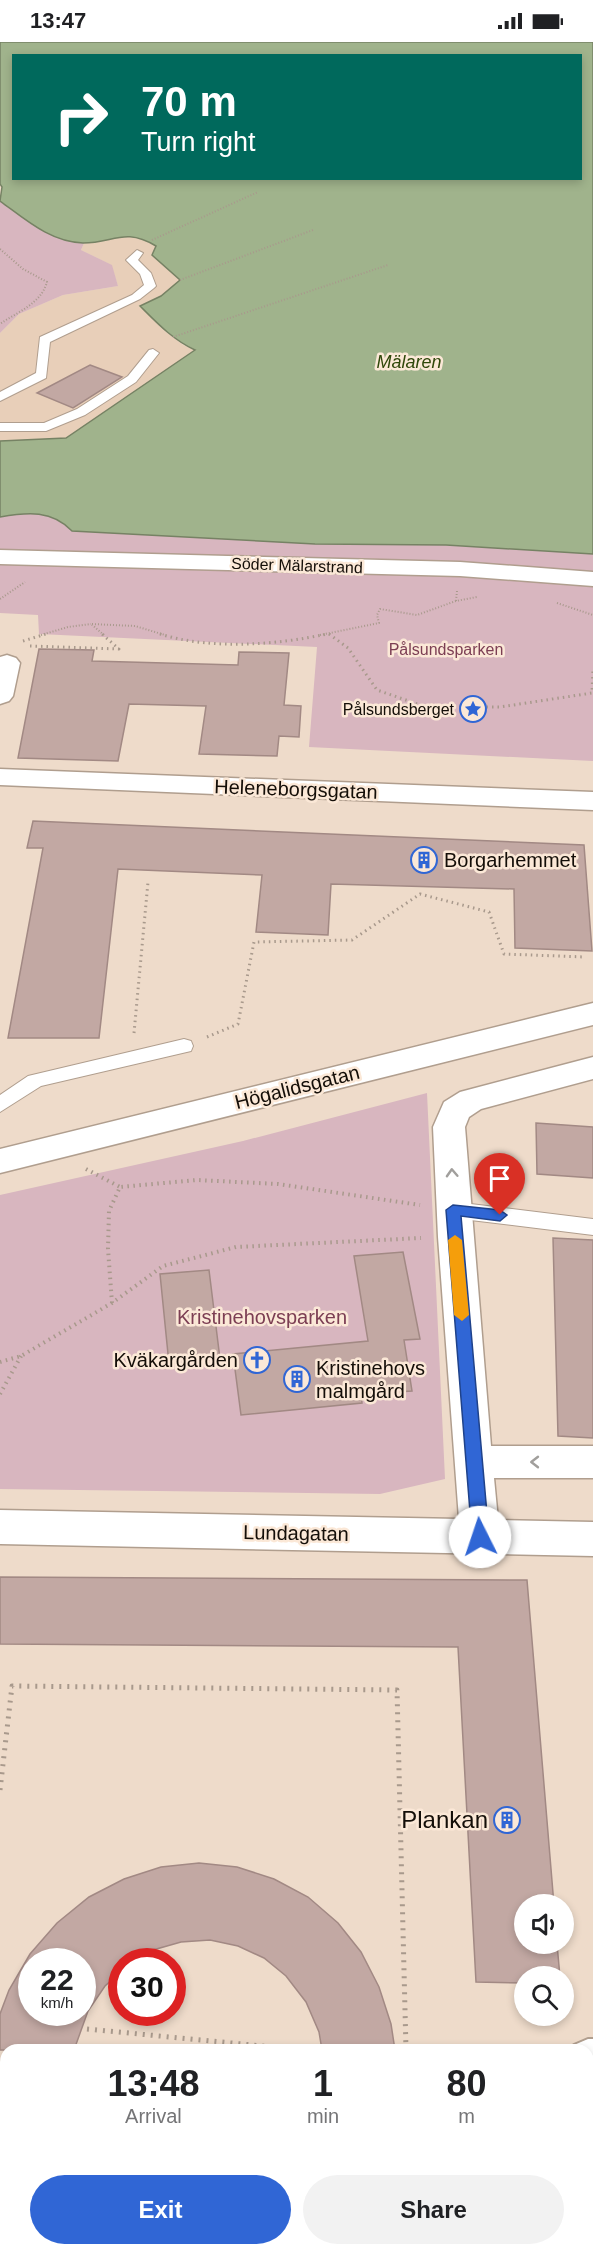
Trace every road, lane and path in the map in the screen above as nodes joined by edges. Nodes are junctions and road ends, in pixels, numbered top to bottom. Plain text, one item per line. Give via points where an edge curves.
1 (258, 192) dead end
2 (313, 230) dead end
3 (148, 242) dead end
4 (0, 249) edge
5 (137, 253) dead end
6 (388, 265) dead end
7 (180, 280) dead end
8 (0, 324) edge
9 (173, 337) dead end
10 (153, 353) dead end
11 (0, 397) edge
12 (0, 428) edge
13 (0, 557) edge
14 (27, 575) dead end
15 (593, 579) edge
16 (0, 599) edge
17 (456, 601) dead end
18 (91, 624) junction
19 (328, 633) junction
20 (22, 642) dead end
21 (41, 646) dead end
22 (7, 663) dead end
23 (593, 669) edge
24 (0, 696) edge
25 (0, 777) edge
26 (593, 801) edge
27 (148, 882) dead end
28 (585, 957) dead end
29 (593, 1014) edge
30 (184, 1046) joint
31 (132, 1058) junction
32 (593, 1068) edge
33 (0, 1105) edge
34 (0, 1161) edge
35 (82, 1168) dead end
36 (120, 1187) junction
37 (454, 1223) junction
38 (593, 1227) edge
39 (112, 1303) junction
40 (21, 1356) junction
41 (0, 1362) edge
42 (0, 1394) edge
43 (475, 1462) junction
44 (593, 1462) edge
45 (0, 1527) edge
46 (480, 1537) junction
47 (593, 1539) edge
48 (0, 1790) edge
49 (87, 2029) dead end
50 (242, 2044) edge
51 (406, 2044) edge

1 - 3 path
2 - 7 path
4 - 8 path via 23,269 47,282 30,306
5 - 11 lane via 132,260 145,273 150,286 136,297 44,340 42,375
6 - 9 path
10 - 12 lane via 132,379 81,412 53,425
13 - 15 street, Söder Mälarstrand via 460,569
14 - 16 path via 25,582
17 - 19 path via 423,615 380,609 379,623
18 - 19 path via 135,626 183,641 283,643
18 - 20 path
18 - 21 path via 119,650
19 - 23 path via 348,648 377,690 426,707 500,707 592,693
22 - 24 street
25 - 26 street, Heleneborgsgatan
27 - 31 path
28 - 30 path via 504,954 489,912 420,894 352,940 254,942 238,1024
29 - 34 street, Högalidsgatan
30 - 31 lane
31 - 33 lane via 35,1081
37 -> 32 street via 449,1127 455,1110 471,1100
35 - 36 path
36 - 37 path via 197,1180 278,1184
36 - 39 path via 109,1211
37 - 38 lane
37 - 39 path via 236,1247 163,1266
37 - 43 street
39 - 40 path
40 - 41 path
40 - 42 path
44 -> 43 street
43 - 46 street
45 - 46 street, Lundagatan
46 - 47 street, Lundagatan
48 - 51 path via 12,1686 397,1690
49 - 50 path

